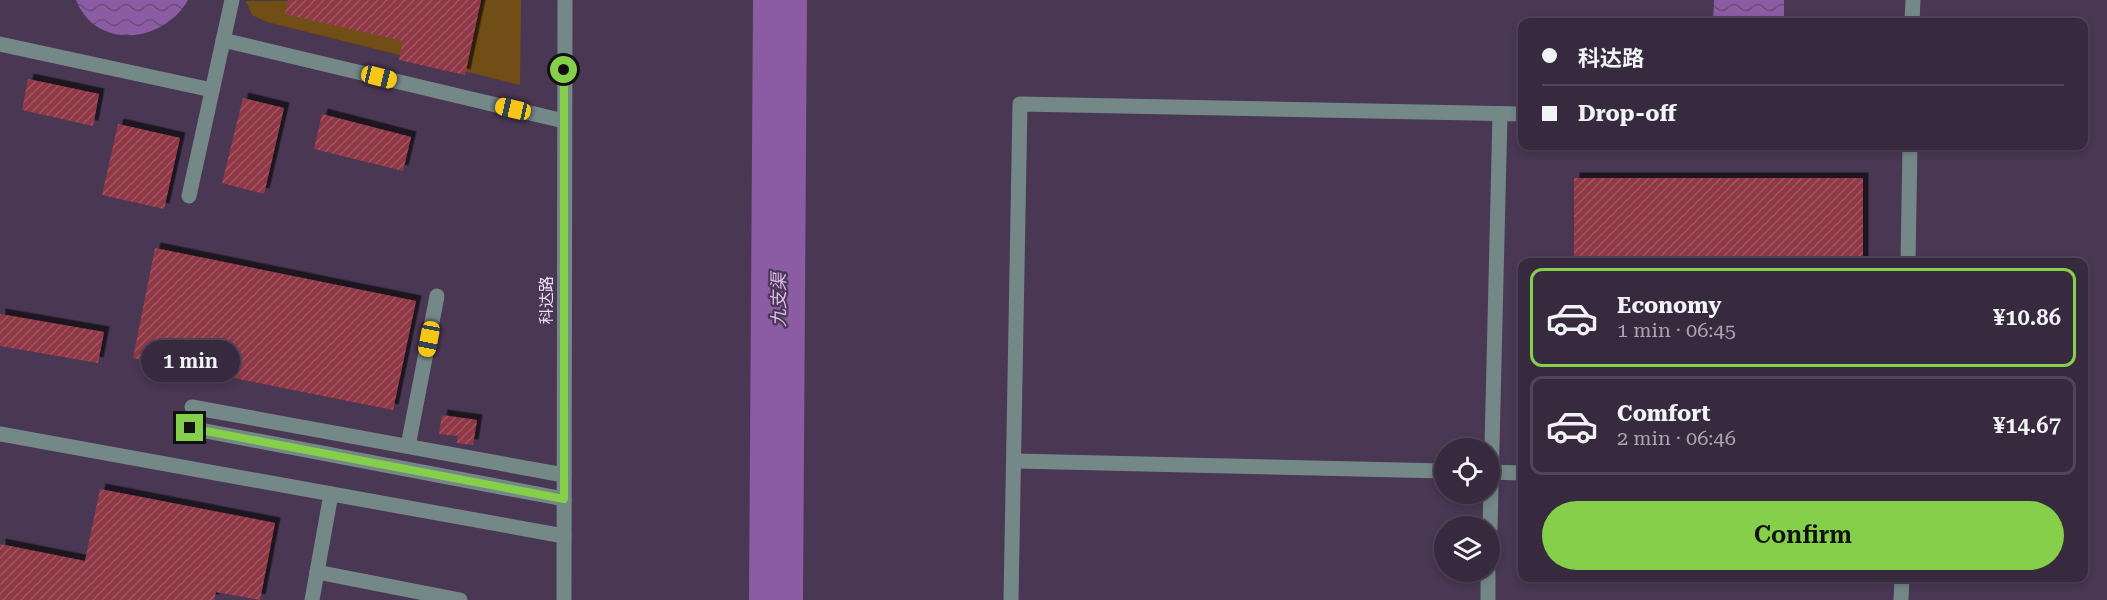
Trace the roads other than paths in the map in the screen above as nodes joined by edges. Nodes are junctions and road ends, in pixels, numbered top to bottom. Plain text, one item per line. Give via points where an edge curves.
1 (232, 0) edge
2 (565, 0) edge
3 (1913, 0) edge
4 (1912, 18) edge
5 (223, 40) junction
6 (0, 44) edge
7 (212, 90) junction
8 (1500, 114) junction
9 (1518, 114) edge
10 (564, 122) junction
11 (1910, 150) edge
12 (189, 196) dead end
13 (1908, 258) edge
14 (437, 296) dead end
15 (192, 407) dead end
16 (190, 428) dead end
17 (0, 434) edge
18 (1491, 438) edge
19 (408, 446) junction
20 (1014, 461) junction
21 (1434, 471) edge
22 (1500, 472) edge
23 (1518, 473) edge
24 (564, 475) junction
25 (331, 494) junction
26 (564, 499) junction
27 (564, 536) junction
28 (317, 572) junction
29 (1488, 582) edge
30 (1902, 582) edge
31 (312, 600) edge
32 (460, 600) edge
33 (564, 600) edge
34 (1011, 600) edge
35 (1488, 600) edge
36 (1901, 600) edge

1 - 5 street
2 - 10 street, 科达路
3 - 4 street
5 - 7 street
5 - 10 street
6 - 7 street
7 - 12 street
8 - 9 street
8 - 18 street
8 - 20 street via 1020,104
10 - 24 street, 科达路
11 - 13 street
14 - 19 street
15 - 19 street
16 - 26 street
17 - 25 street
19 - 24 street
20 - 21 street
20 - 34 street
22 - 23 street
24 - 26 street, 科达路
25 - 27 street
25 - 28 street
26 - 27 street, 科达路
27 - 33 street, 科达路
28 - 31 street
28 - 32 street
29 - 35 street
30 - 36 street

